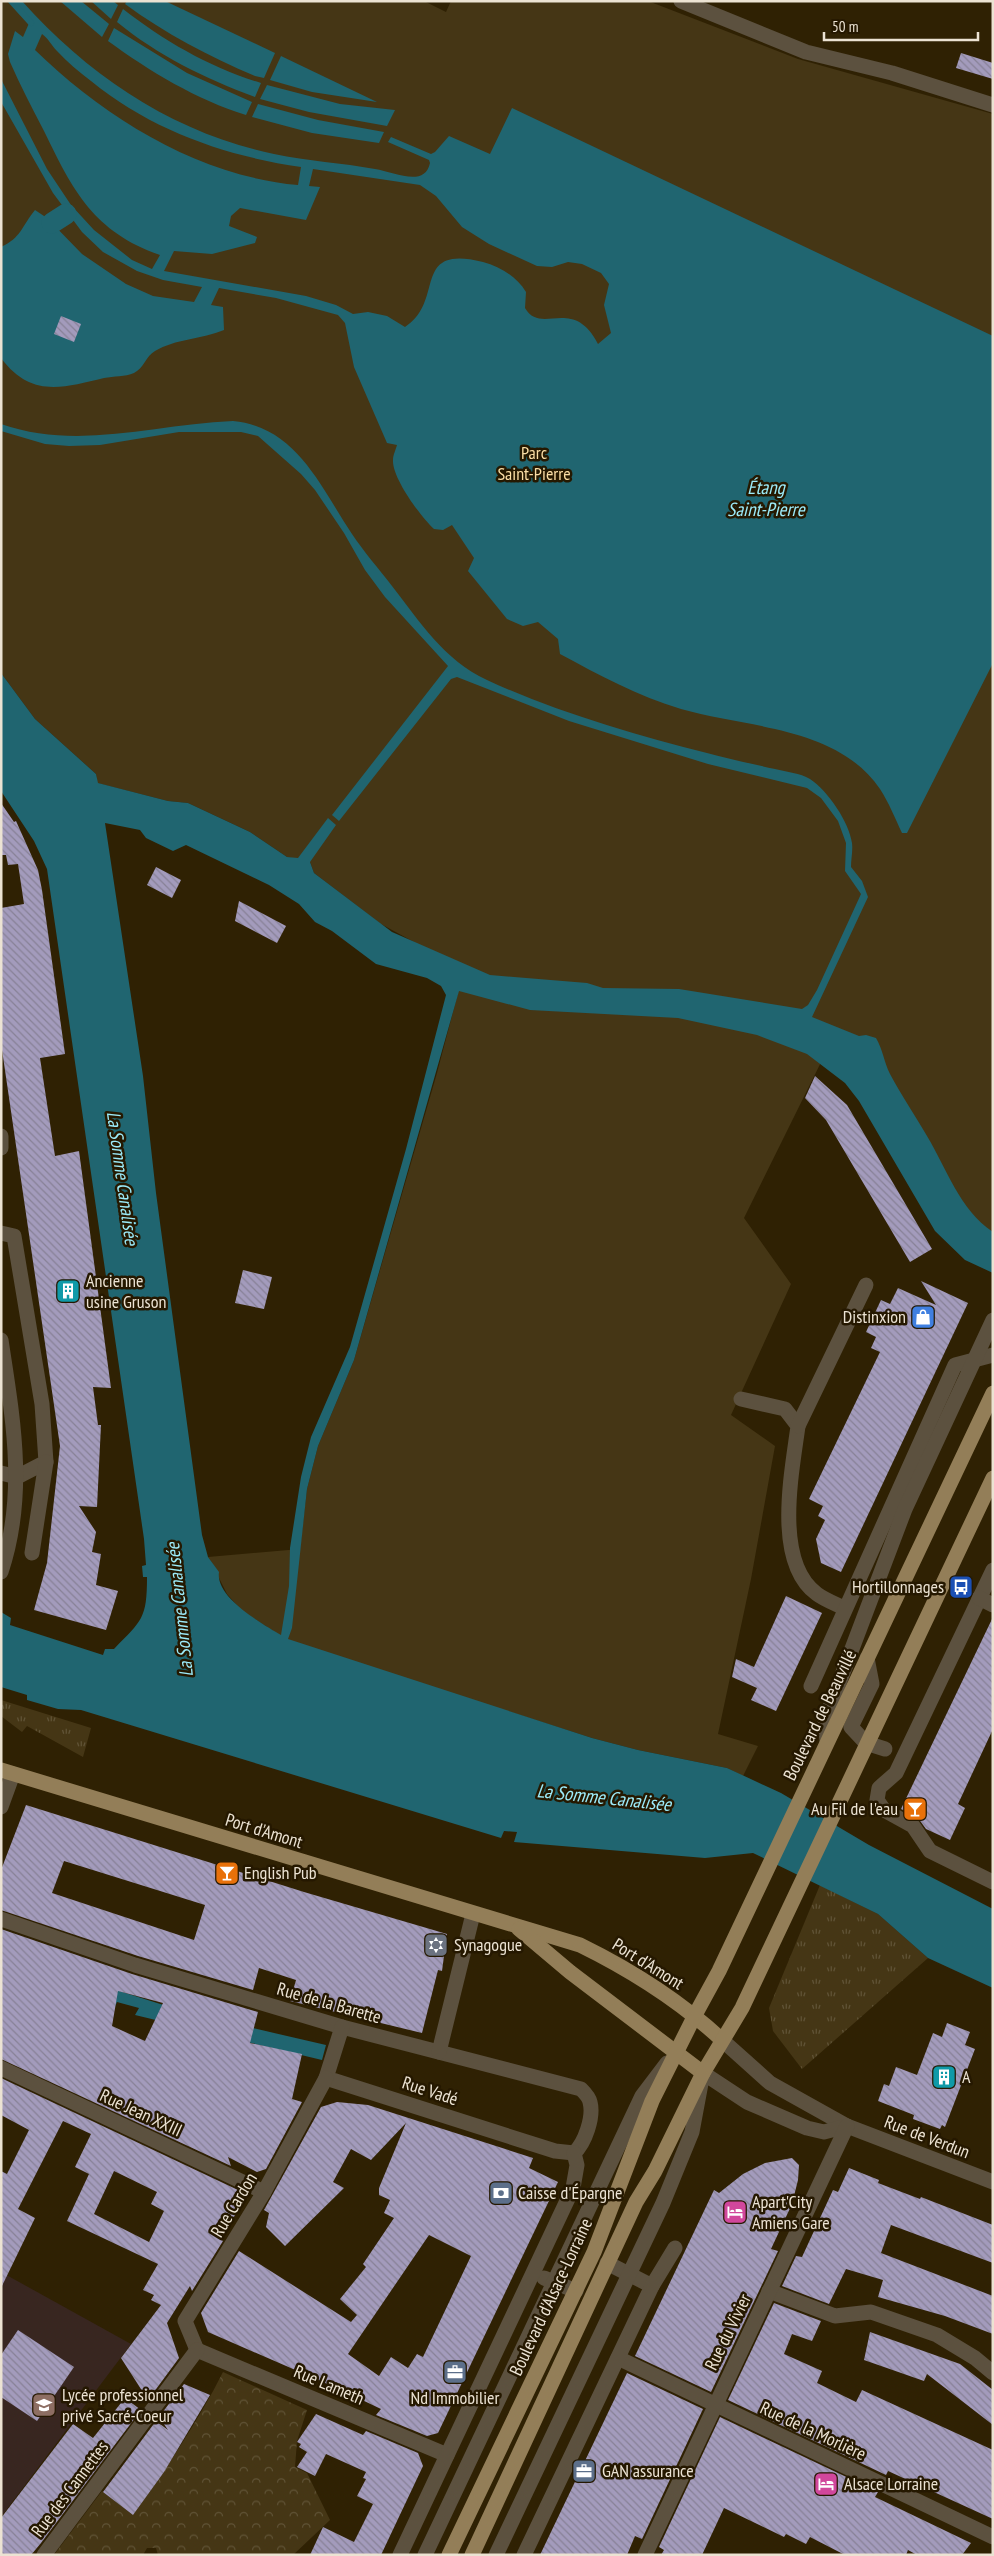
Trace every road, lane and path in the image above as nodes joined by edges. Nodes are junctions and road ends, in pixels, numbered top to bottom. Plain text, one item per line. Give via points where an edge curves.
1 (681, 1) edge
2 (993, 105) edge
3 (1, 1136) edge
4 (1, 1148) edge
5 (1, 1233) edge
6 (866, 1286) dead end
7 (993, 1320) edge
8 (1, 1340) edge
9 (993, 1355) edge
10 (974, 1359) junction
11 (993, 1393) edge
12 (741, 1399) dead end
13 (798, 1426) junction
14 (46, 1462) junction
15 (1, 1473) edge
16 (17, 1477) junction
17 (993, 1478) edge
18 (32, 1553) dead end
19 (993, 1570) edge
20 (1, 1572) edge
21 (986, 1602) edge
22 (844, 1608) junction
23 (850, 1655) junction
24 (867, 1658) junction
25 (811, 1686) dead end
26 (827, 1741) junction
27 (866, 1743) junction
28 (908, 1746) junction
29 (885, 1749) junction
30 (859, 1758) junction
31 (7, 1772) edge
32 (1, 1807) edge
33 (993, 1882) edge
34 (473, 1914) junction
35 (1, 1919) edge
36 (516, 1927) junction
37 (694, 2015) junction
38 (342, 2028) junction
39 (722, 2040) junction
40 (676, 2051) junction
41 (439, 2052) junction
42 (1, 2068) edge
43 (703, 2073) junction
44 (326, 2078) junction
45 (847, 2126) junction
46 (574, 2153) junction
47 (993, 2182) edge
48 (264, 2192) junction
49 (675, 2248) dead end
50 (608, 2263) junction
51 (533, 2273) junction
52 (629, 2273) junction
53 (553, 2281) junction
54 (652, 2286) junction
55 (576, 2291) junction
56 (769, 2291) junction
57 (198, 2350) junction
58 (618, 2358) junction
59 (993, 2373) edge
60 (714, 2404) junction
61 (447, 2454) junction
62 (993, 2537) edge
63 (44, 2555) edge
64 (400, 2555) edge
65 (425, 2555) edge
66 (449, 2555) edge
67 (472, 2555) edge
68 (496, 2555) edge
69 (524, 2555) edge
70 (645, 2555) edge

1 - 2 street via 806,52 892,73
3 - 4 street
5 - 14 street via 14,1236 42,1404
6 - 13 street
7 - 10 street
8 - 16 street via 16,1442
9 - 10 street
10 - 22 street via 955,1365
10 - 23 street via 905,1509
11 - 24 main road, Boulevard de Beauvillé
12 - 13 street via 785,1409
13 - 22 street via 789,1497 790,1549 797,1570 816,1594
14 - 16 street
14 - 18 street
15 - 16 street
16 - 20 street via 6,1559
17 - 27 main road
19 - 21 street
21 - 28 street
22 - 23 street via 844,1637
22 - 25 street
23 - 26 street via 825,1720
24 - 26 main road, Boulevard de Beauvillé
24 - 27 street via 872,1684 851,1727
26 - 37 main road, Boulevard de Beauvillé via 719,1971
27 - 29 street
27 - 30 main road
28 - 29 street
28 - 33 street via 896,1773 879,1788 877,1800 884,1810 913,1826 930,1851
29 - 30 street
30 - 39 main road via 742,2008
31 - 32 street
31 - 34 main road, Port d'Amont
34 - 36 main road, Port d'Amont
34 - 41 street
35 - 38 street, Rue de la Barette via 135,1965
36 - 37 main road, Port d'Amont via 580,1945 623,1968
36 - 40 main road, Port d'Amont
37 - 39 main road, Port d'Amont
37 - 40 main road, Boulevard de Beauvillé
38 - 41 street, Rue de la Barette
38 - 44 street
39 - 43 main road
39 - 45 street, Rue de Verdun via 770,2083
40 - 43 main road, Port d'Amont
40 - 53 street via 642,2096
40 - 55 main road, Boulevard d'Alsace-Lorraine via 652,2101 622,2183
41 - 46 street, Rue de la Barette via 581,2088 591,2107 581,2147
42 - 48 street, Rue Jean XXIII
43 - 45 street via 748,2102 807,2128 824,2132
43 - 50 main road, Boulevard d'Alsace-Lorraine
43 - 52 street via 692,2132
44 - 46 street, Rue Vadé via 555,2151
44 - 48 street, Rue Cardon
45 - 47 street, Rue de Verdun
45 - 56 street, Rue du Vivier
46 - 51 street, Boulevard d'Alsace-Lorraine via 577,2165 573,2188
48 - 57 street, Rue Cardon via 185,2321
49 - 54 street
50 - 52 street
50 - 67 main road, Boulevard d'Alsace-Lorraine
51 - 53 street
51 - 61 street, Boulevard d'Alsace-Lorraine
52 - 54 street
52 - 68 street
53 - 55 street
53 - 65 street
54 - 58 street
55 - 66 main road, Boulevard d'Alsace-Lorraine
56 - 59 street via 835,2316 871,2312 937,2335
56 - 60 street, Rue du Vivier
57 - 61 street, Rue Lameth
57 - 63 street, Rue des Cannettes
58 - 60 street, Rue de la Morlière
58 - 69 street
60 - 62 street, Rue de la Morlière
60 - 70 street, Rue du Vivier
61 - 64 street, Boulevard d'Alsace-Lorraine

